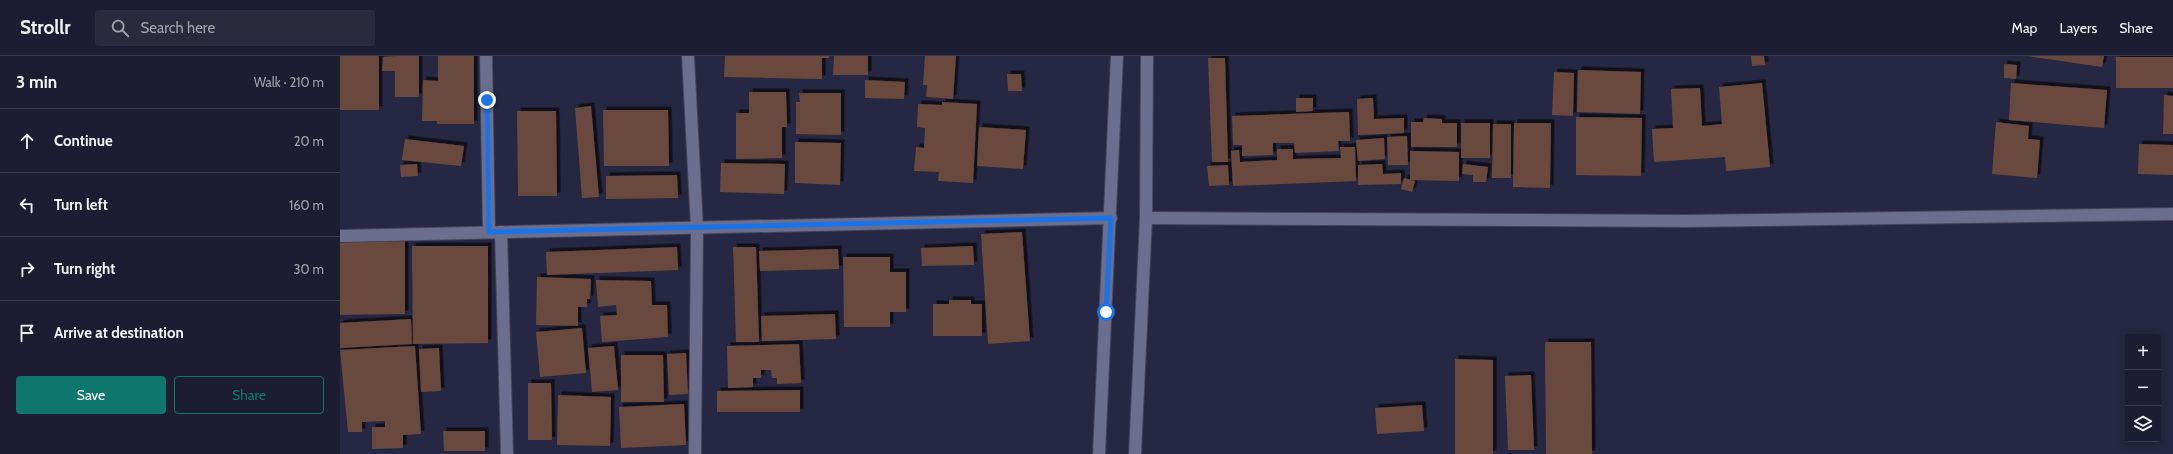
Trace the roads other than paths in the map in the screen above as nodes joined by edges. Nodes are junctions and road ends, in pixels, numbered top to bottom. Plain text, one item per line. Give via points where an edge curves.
1 (486, 56) edge
2 (688, 56) edge
3 (1117, 56) edge
4 (1146, 56) edge
5 (2173, 214) edge
6 (1111, 218) junction
7 (1146, 218) junction
8 (696, 228) junction
9 (495, 232) junction
10 (340, 236) edge
11 (506, 454) edge
12 (695, 454) edge
13 (1099, 454) edge
14 (1135, 454) edge

1 - 9 street
2 - 8 street
3 - 6 street
4 - 7 street
5 - 7 street via 1687,221
6 - 8 street
6 - 13 street
7 - 14 street
8 - 9 street
8 - 12 street
9 - 10 street
9 - 11 street

